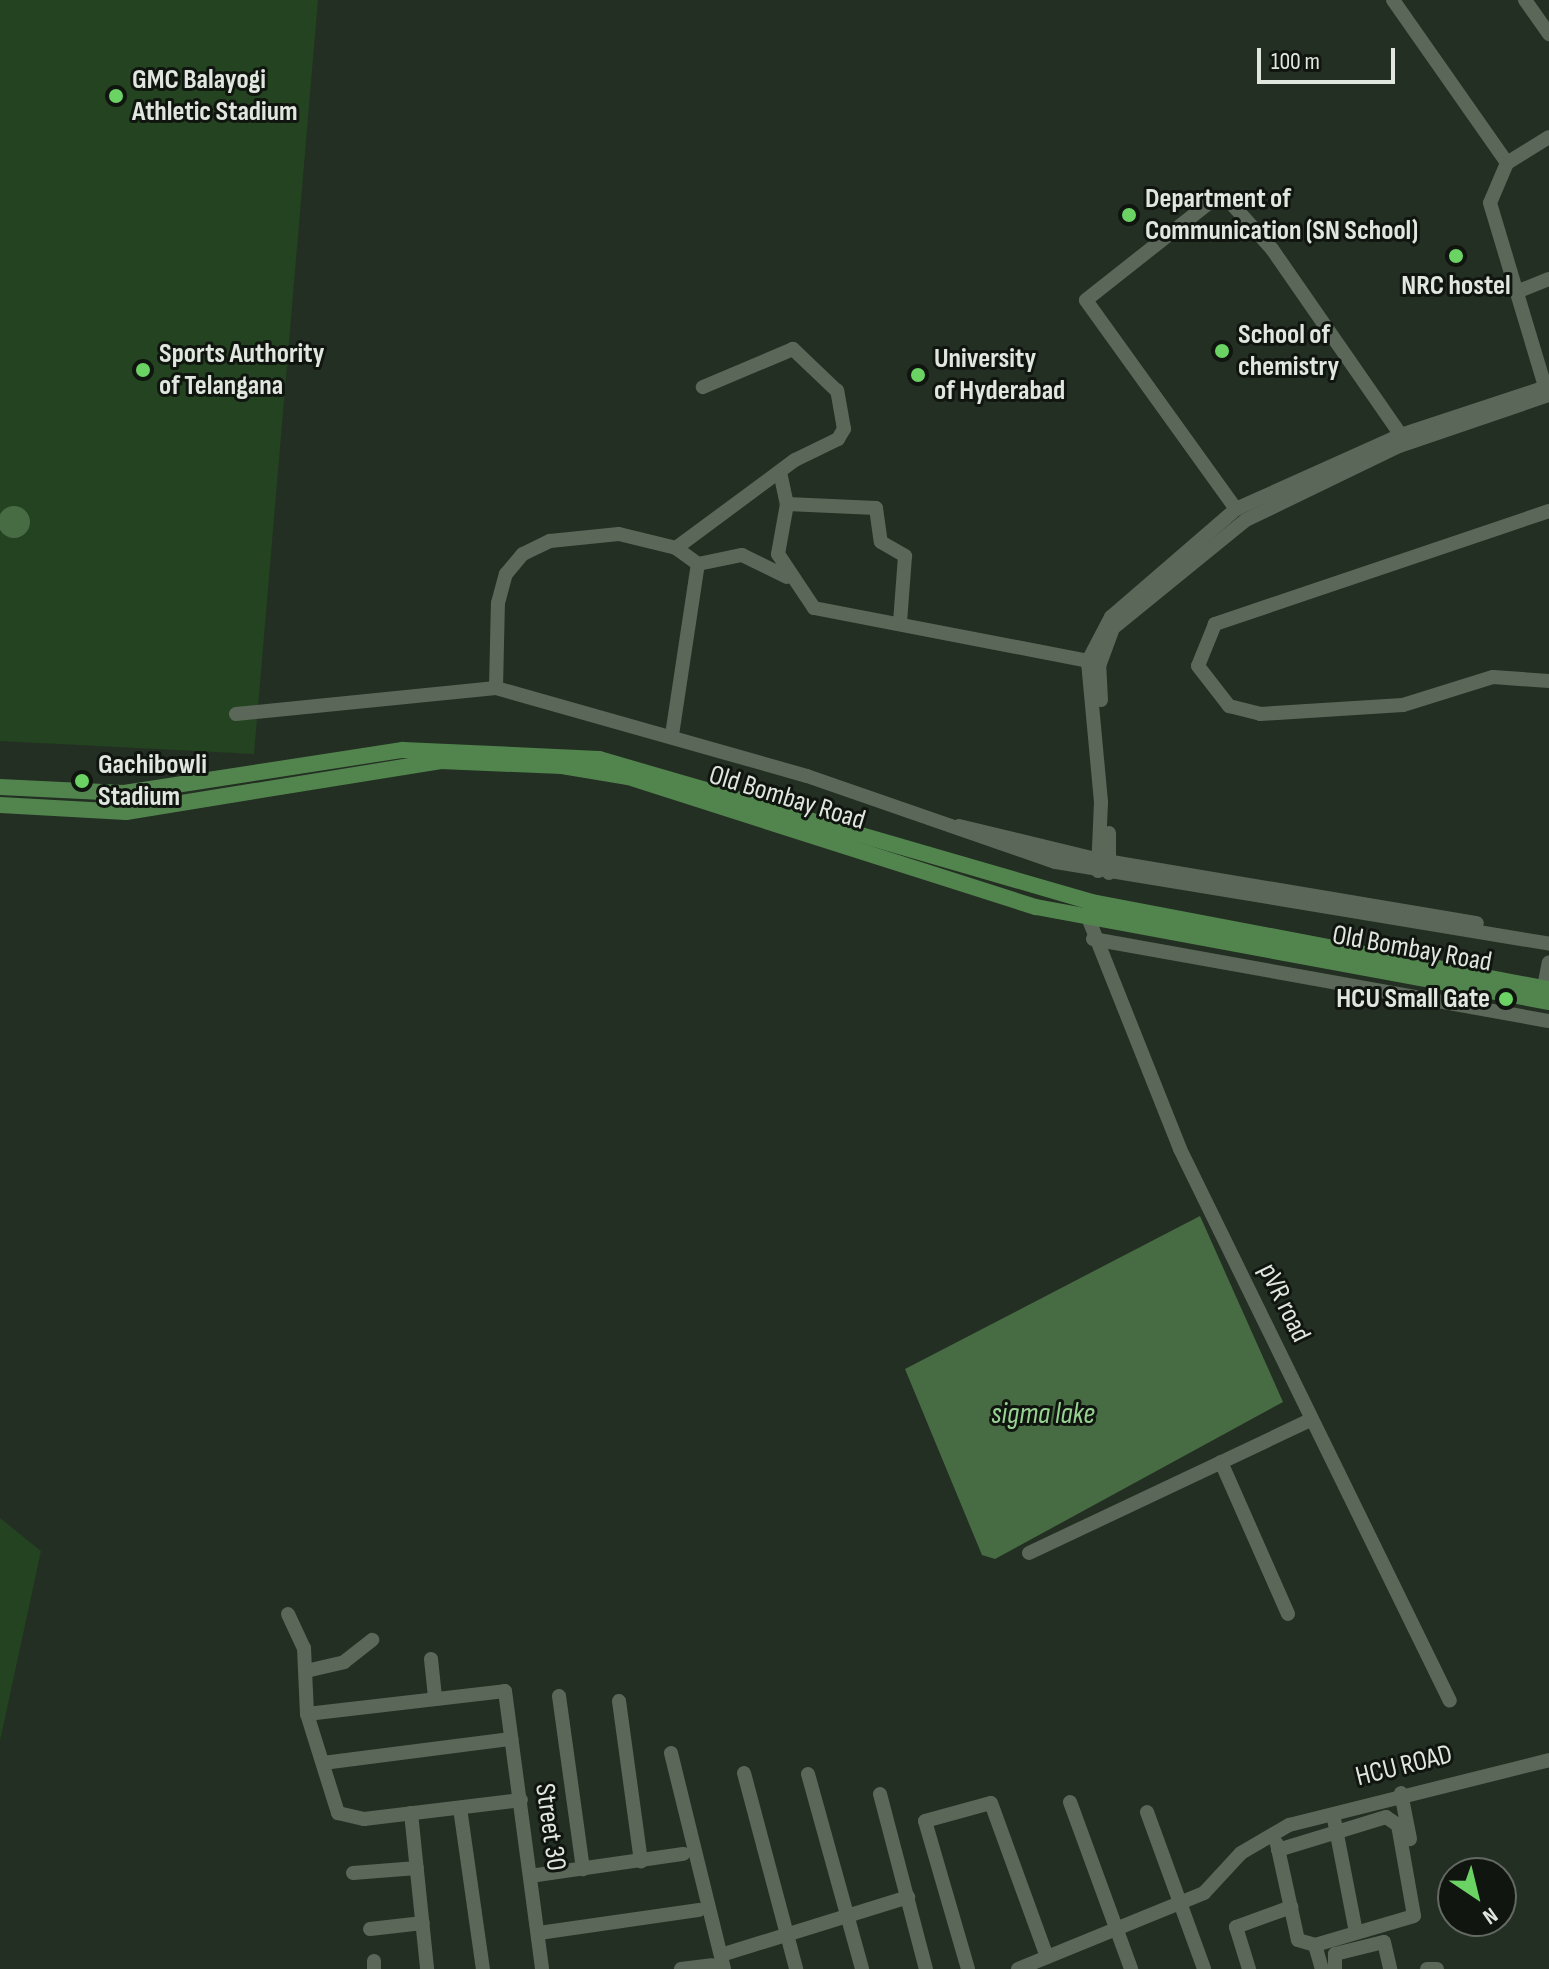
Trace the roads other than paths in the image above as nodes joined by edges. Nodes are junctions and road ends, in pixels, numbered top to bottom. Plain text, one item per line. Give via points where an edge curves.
1 (1393, 0) edge
2 (1525, 0) edge
3 (1544, 15) edge
4 (1549, 34) edge
5 (1549, 137) edge
6 (1507, 163) junction
7 (1549, 279) edge
8 (1519, 291) junction
9 (703, 387) dead end
10 (1548, 393) edge
11 (1401, 435) junction
12 (780, 472) junction
13 (787, 504) junction
14 (1236, 509) junction
15 (1549, 511) edge
16 (676, 548) junction
17 (698, 564) junction
18 (787, 577) junction
19 (900, 622) junction
20 (1088, 661) junction
21 (1549, 681) edge
22 (496, 688) junction
23 (236, 714) dead end
24 (672, 735) junction
25 (0, 787) edge
26 (0, 805) edge
27 (1104, 866) junction
28 (1089, 920) junction
29 (1549, 936) edge
30 (1093, 939) junction
31 (1549, 944) edge
32 (1549, 962) edge
33 (1547, 993) edge
34 (1549, 1021) edge
35 (1311, 1420) junction
36 (1221, 1462) junction
37 (1029, 1553) dead end
38 (288, 1614) dead end
39 (1288, 1614) dead end
40 (372, 1640) dead end
41 (431, 1659) dead end
42 (306, 1671) junction
43 (559, 1696) dead end
44 (435, 1698) junction
45 (619, 1701) dead end
46 (1450, 1701) dead end
47 (307, 1714) junction
48 (511, 1739) junction
49 (671, 1753) dead end
50 (1549, 1760) edge
51 (323, 1763) junction
52 (744, 1773) dead end
53 (808, 1774) dead end
54 (1401, 1793) junction
55 (880, 1794) dead end
56 (521, 1800) junction
57 (1070, 1802) dead end
58 (460, 1808) junction
59 (1147, 1812) dead end
60 (1332, 1812) junction
61 (411, 1813) junction
62 (1336, 1828) junction
63 (1274, 1832) junction
64 (1278, 1850) junction
65 (683, 1854) dead end
66 (641, 1861) junction
67 (417, 1868) junction
68 (583, 1869) junction
69 (1416, 1871) dead end
70 (353, 1873) dead end
71 (530, 1876) junction
72 (908, 1897) junction
73 (1178, 1906) junction
74 (1291, 1907) junction
75 (699, 1910) dead end
76 (847, 1917) junction
77 (423, 1923) junction
78 (370, 1929) dead end
79 (1118, 1929) junction
80 (1356, 1932) junction
81 (539, 1933) junction
82 (787, 1936) junction
83 (1315, 1945) junction
84 (1047, 1957) junction
85 (719, 1963) edge
86 (427, 1969) edge
87 (483, 1969) edge
88 (542, 1969) edge
89 (681, 1969) edge
90 (796, 1969) edge
91 (862, 1969) edge
92 (926, 1969) edge
93 (968, 1969) edge
94 (1018, 1969) edge
95 (1131, 1969) edge
96 (1204, 1969) edge
97 (1249, 1969) edge
98 (1322, 1969) edge
99 (1335, 1969) edge
100 (1390, 1969) edge

1 - 6 street
2 - 3 street
3 - 4 street
5 - 6 street
6 - 8 street via 1490,203
7 - 8 street
8 - 10 street
9 - 12 street via 787,349 827,377 842,408 838,439
10 - 11 street
10 - 27 street via 1399,446 1246,520 1113,628 1099,666
11 - 14 street
11 - 14 street via 1272,249 1231,203 1214,199 1086,300
12 - 13 street
12 - 16 street
13 - 18 street via 778,554
13 - 19 street via 876,508 881,542 905,556
14 - 20 street via 1111,617
15 - 21 street via 1215,624 1198,666 1229,706 1260,714 1403,705 1493,677
16 - 17 street
16 - 22 street via 619,534 550,541 523,554 506,574 498,603
17 - 18 street via 742,555
17 - 24 street
18 - 19 street via 814,608
19 - 20 street
20 - 27 street
22 - 23 street
22 - 24 street
24 - 27 street via 959,826 979,840
25 - 33 main road, Old Bombay Road via 124,793 403,750 599,759 1092,902
26 - 28 main road, Old Bombay Road via 126,812 441,761 562,766 628,777
27 - 29 street
27 - 31 street
28 - 30 street, pVR road
28 - 33 main road, Old Bombay Road
30 - 34 street
30 - 35 street, pVR road via 1180,1149
32 - 33 street
35 - 36 street
35 - 46 street, pVR road
36 - 37 street
36 - 39 street
38 - 42 street
40 - 42 street via 344,1662
41 - 44 street
42 - 47 street
43 - 68 street
44 - 47 street
44 - 48 street, Street 30 via 505,1691
45 - 66 street
47 - 51 street
48 - 51 street
48 - 56 street, Street 30
49 - 85 street
50 - 54 street, HCU ROAD
51 - 61 street via 338,1813 364,1819
52 - 82 street
53 - 76 street
54 - 60 street, HCU ROAD
54 - 69 street
55 - 72 street
56 - 58 street
56 - 71 street, Street 30
57 - 79 street
58 - 61 street
58 - 87 street
59 - 73 street
60 - 62 street
60 - 63 street, HCU ROAD
61 - 67 street
62 - 64 street
62 - 80 street
62 - 80 street via 1396,1821 1417,1910 1409,1919
63 - 64 street
63 - 73 street, HCU ROAD via 1241,1853 1204,1893
64 - 74 street
65 - 66 street
66 - 68 street
67 - 70 street
67 - 77 street
68 - 71 street
71 - 81 street, Street 30
72 - 76 street
72 - 92 street
73 - 79 street, HCU ROAD
73 - 96 street
74 - 83 street via 1301,1945
74 - 97 street via 1236,1927
75 - 81 street
76 - 82 street
76 - 91 street
77 - 78 street
77 - 86 street
79 - 84 street, HCU ROAD
79 - 95 street
80 - 83 street
81 - 88 street, Street 30
82 - 85 street
82 - 90 street
83 - 98 street
84 - 93 street via 991,1803 925,1821
84 - 94 street, HCU ROAD
85 - 89 street
99 - 100 street via 1335,1954 1384,1942

